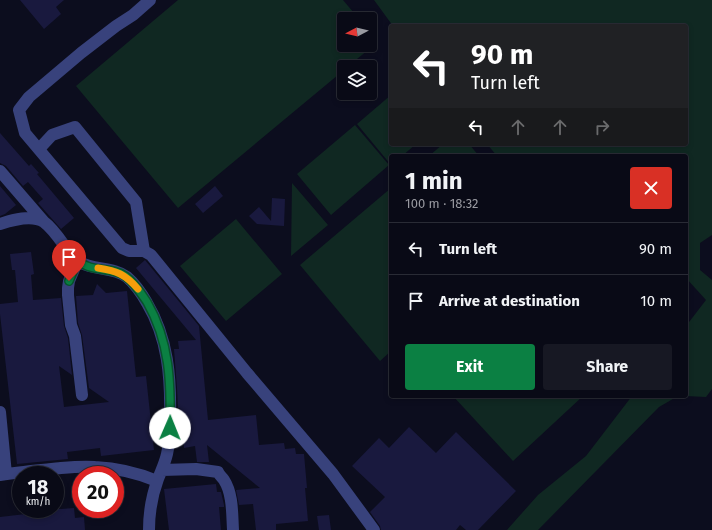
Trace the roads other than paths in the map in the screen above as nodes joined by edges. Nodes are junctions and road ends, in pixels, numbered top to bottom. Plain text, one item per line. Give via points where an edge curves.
1 (150, 0) edge
2 (39, 149) junction
3 (0, 171) edge
4 (44, 222) junction
5 (0, 224) edge
6 (144, 251) junction
7 (79, 261) junction
8 (82, 395) dead end
9 (0, 412) edge
10 (3, 474) edge
11 (160, 475) junction
12 (149, 530) edge
13 (233, 530) edge
14 (374, 530) edge

1 - 2 lane via 29,96 19,110 25,132
2 - 6 lane via 122,248 129,251
2 - 6 lane via 52,134 74,127 136,202
3 - 4 lane
4 - 5 lane via 27,218
4 - 7 lane
6 - 14 lane via 151,256 333,474
7 - 8 lane via 69,281 68,295 71,325 76,336
7 - 11 lane via 87,266 126,276 143,296 158,326 166,357 170,396 168,454
9 - 10 lane
10 - 11 lane via 94,467 122,470 147,477
11 - 12 lane via 154,494
11 - 13 lane via 196,469 218,472 230,495

